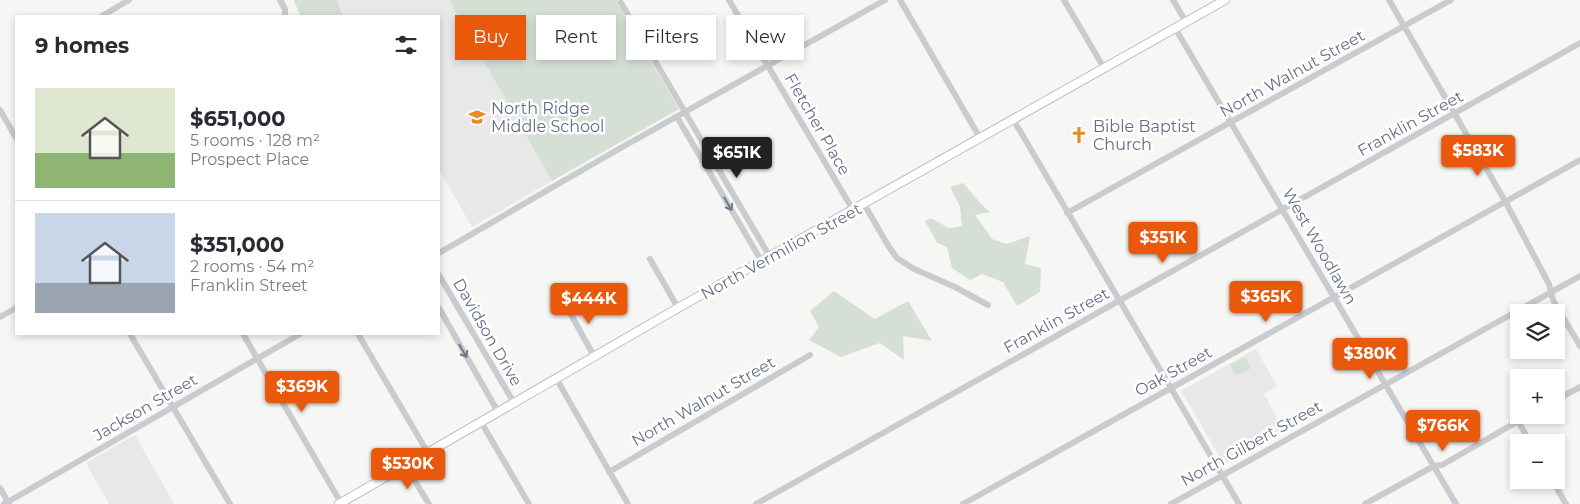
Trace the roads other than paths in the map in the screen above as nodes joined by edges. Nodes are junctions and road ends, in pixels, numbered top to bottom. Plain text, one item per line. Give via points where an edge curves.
1 (129, 0) edge
2 (280, 0) edge
3 (730, 0) edge
4 (885, 0) edge
5 (900, 0) edge
6 (1064, 0) edge
7 (1173, 0) edge
8 (1225, 0) edge
9 (1389, 0) edge
10 (1451, 0) edge
11 (621, 3) dead end
12 (104, 15) edge
13 (286, 15) edge
14 (1186, 22) junction
15 (1404, 26) junction
16 (1175, 28) junction
17 (1580, 43) edge
18 (768, 66) junction
19 (1104, 68) junction
20 (0, 110) edge
21 (685, 112) junction
22 (1455, 114) junction
23 (677, 117) junction
24 (1012, 119) junction
25 (1231, 122) junction
26 (15, 136) edge
27 (980, 138) junction
28 (1580, 160) edge
29 (1505, 201) junction
30 (864, 204) junction
31 (1282, 209) junction
32 (853, 210) junction
33 (1067, 213) junction
34 (440, 252) edge
35 (770, 257) junction
36 (650, 259) dead end
37 (762, 262) junction
38 (1580, 276) edge
39 (440, 277) edge
40 (1551, 292) junction
41 (1334, 297) junction
42 (1118, 301) junction
43 (565, 304) dead end
44 (988, 305) dead end
45 (678, 308) junction
46 (15, 309) edge
47 (440, 310) edge
48 (0, 317) edge
49 (131, 335) edge
50 (244, 335) edge
51 (298, 335) edge
52 (359, 335) edge
53 (1580, 346) edge
54 (810, 355) dead end
55 (594, 356) junction
56 (257, 358) junction
57 (556, 378) junction
58 (1385, 384) junction
59 (1580, 386) edge
60 (1170, 388) junction
61 (1565, 395) edge
62 (514, 403) junction
63 (173, 407) junction
64 (498, 412) junction
65 (481, 422) junction
66 (1513, 424) edge
67 (428, 453) junction
68 (406, 465) junction
69 (1434, 466) junction
70 (609, 472) junction
71 (1222, 475) junction
72 (0, 488) edge
73 (1557, 489) edge
74 (7, 503) edge
75 (340, 503) edge
76 (230, 504) edge
77 (429, 504) edge
78 (529, 504) edge
79 (628, 504) edge
80 (756, 504) edge
81 (962, 504) edge
82 (1171, 504) edge
83 (1239, 504) edge
84 (1365, 504) edge
85 (1456, 504) edge
86 (1566, 504) edge

1 - 12 street
2 - 13 street
3 - 18 street, Fletcher Place
4 - 18 street
5 - 27 street
6 - 19 street
7 - 14 street
8 - 14 main road, North Vermilion Street
9 - 15 street
10 - 15 street, North Walnut Street
11 - 21 street
14 - 16 main road, North Vermilion Street
15 - 22 street
15 - 25 street, North Walnut Street
16 - 19 main road, North Vermilion Street
16 - 25 street, West Woodlawn
17 - 22 street, Franklin Street
18 - 21 street
18 - 32 street, Fletcher Place
19 - 24 main road, North Vermilion Street
20 - 26 street
21 - 23 street
21 - 35 street
22 - 29 street
22 - 31 street, Franklin Street
23 - 34 street
23 -> 37 street
24 - 27 main road, North Vermilion Street
24 - 33 street
25 - 31 street, West Woodlawn
25 - 33 street, North Walnut Street
27 - 30 main road, North Vermilion Street
28 - 29 street, Oak Street
29 - 40 street
29 - 41 street, Oak Street
30 - 32 main road, North Vermilion Street
30 - 44 street via 897,258
31 - 41 street, West Woodlawn
31 - 42 street, Franklin Street
32 - 35 main road, North Vermilion Street
33 - 42 street
35 - 37 main road, North Vermilion Street
36 - 45 street
37 - 45 main road, North Vermilion Street
38 - 40 street, North Gilbert Street
39 - 62 street, Davidson Drive
40 - 53 street
40 - 58 street, North Gilbert Street
41 - 58 street, West Woodlawn
41 - 60 street, Oak Street
42 - 60 street
42 - 80 street, Franklin Street
43 - 55 street
45 - 55 main road, North Vermilion Street
46 - 48 street
47 -> 64 street, Davidson Drive
49 - 63 street
50 - 56 street
51 - 56 street, Jackson Street
52 - 67 street
54 - 70 street, North Walnut Street
55 - 57 main road, North Vermilion Street
56 - 63 street, Jackson Street
56 - 75 street
57 - 62 main road, North Vermilion Street
57 - 70 street
58 - 69 street, West Woodlawn
58 - 71 street, North Gilbert Street
59 - 61 street
60 - 71 street
60 - 81 street, Oak Street
62 - 64 main road, North Vermilion Street
63 - 74 street, Jackson Street
63 - 76 street
64 - 65 main road, North Vermilion Street
65 - 67 main road, North Vermilion Street
65 - 78 street
66 - 69 street via 1442,465
67 - 68 main road, North Vermilion Street
68 - 75 main road, North Vermilion Street
68 - 77 street
69 - 84 street
69 - 85 street, West Woodlawn
70 - 79 street
71 - 82 street, North Gilbert Street
71 - 83 street
72 - 74 street
73 - 86 street

